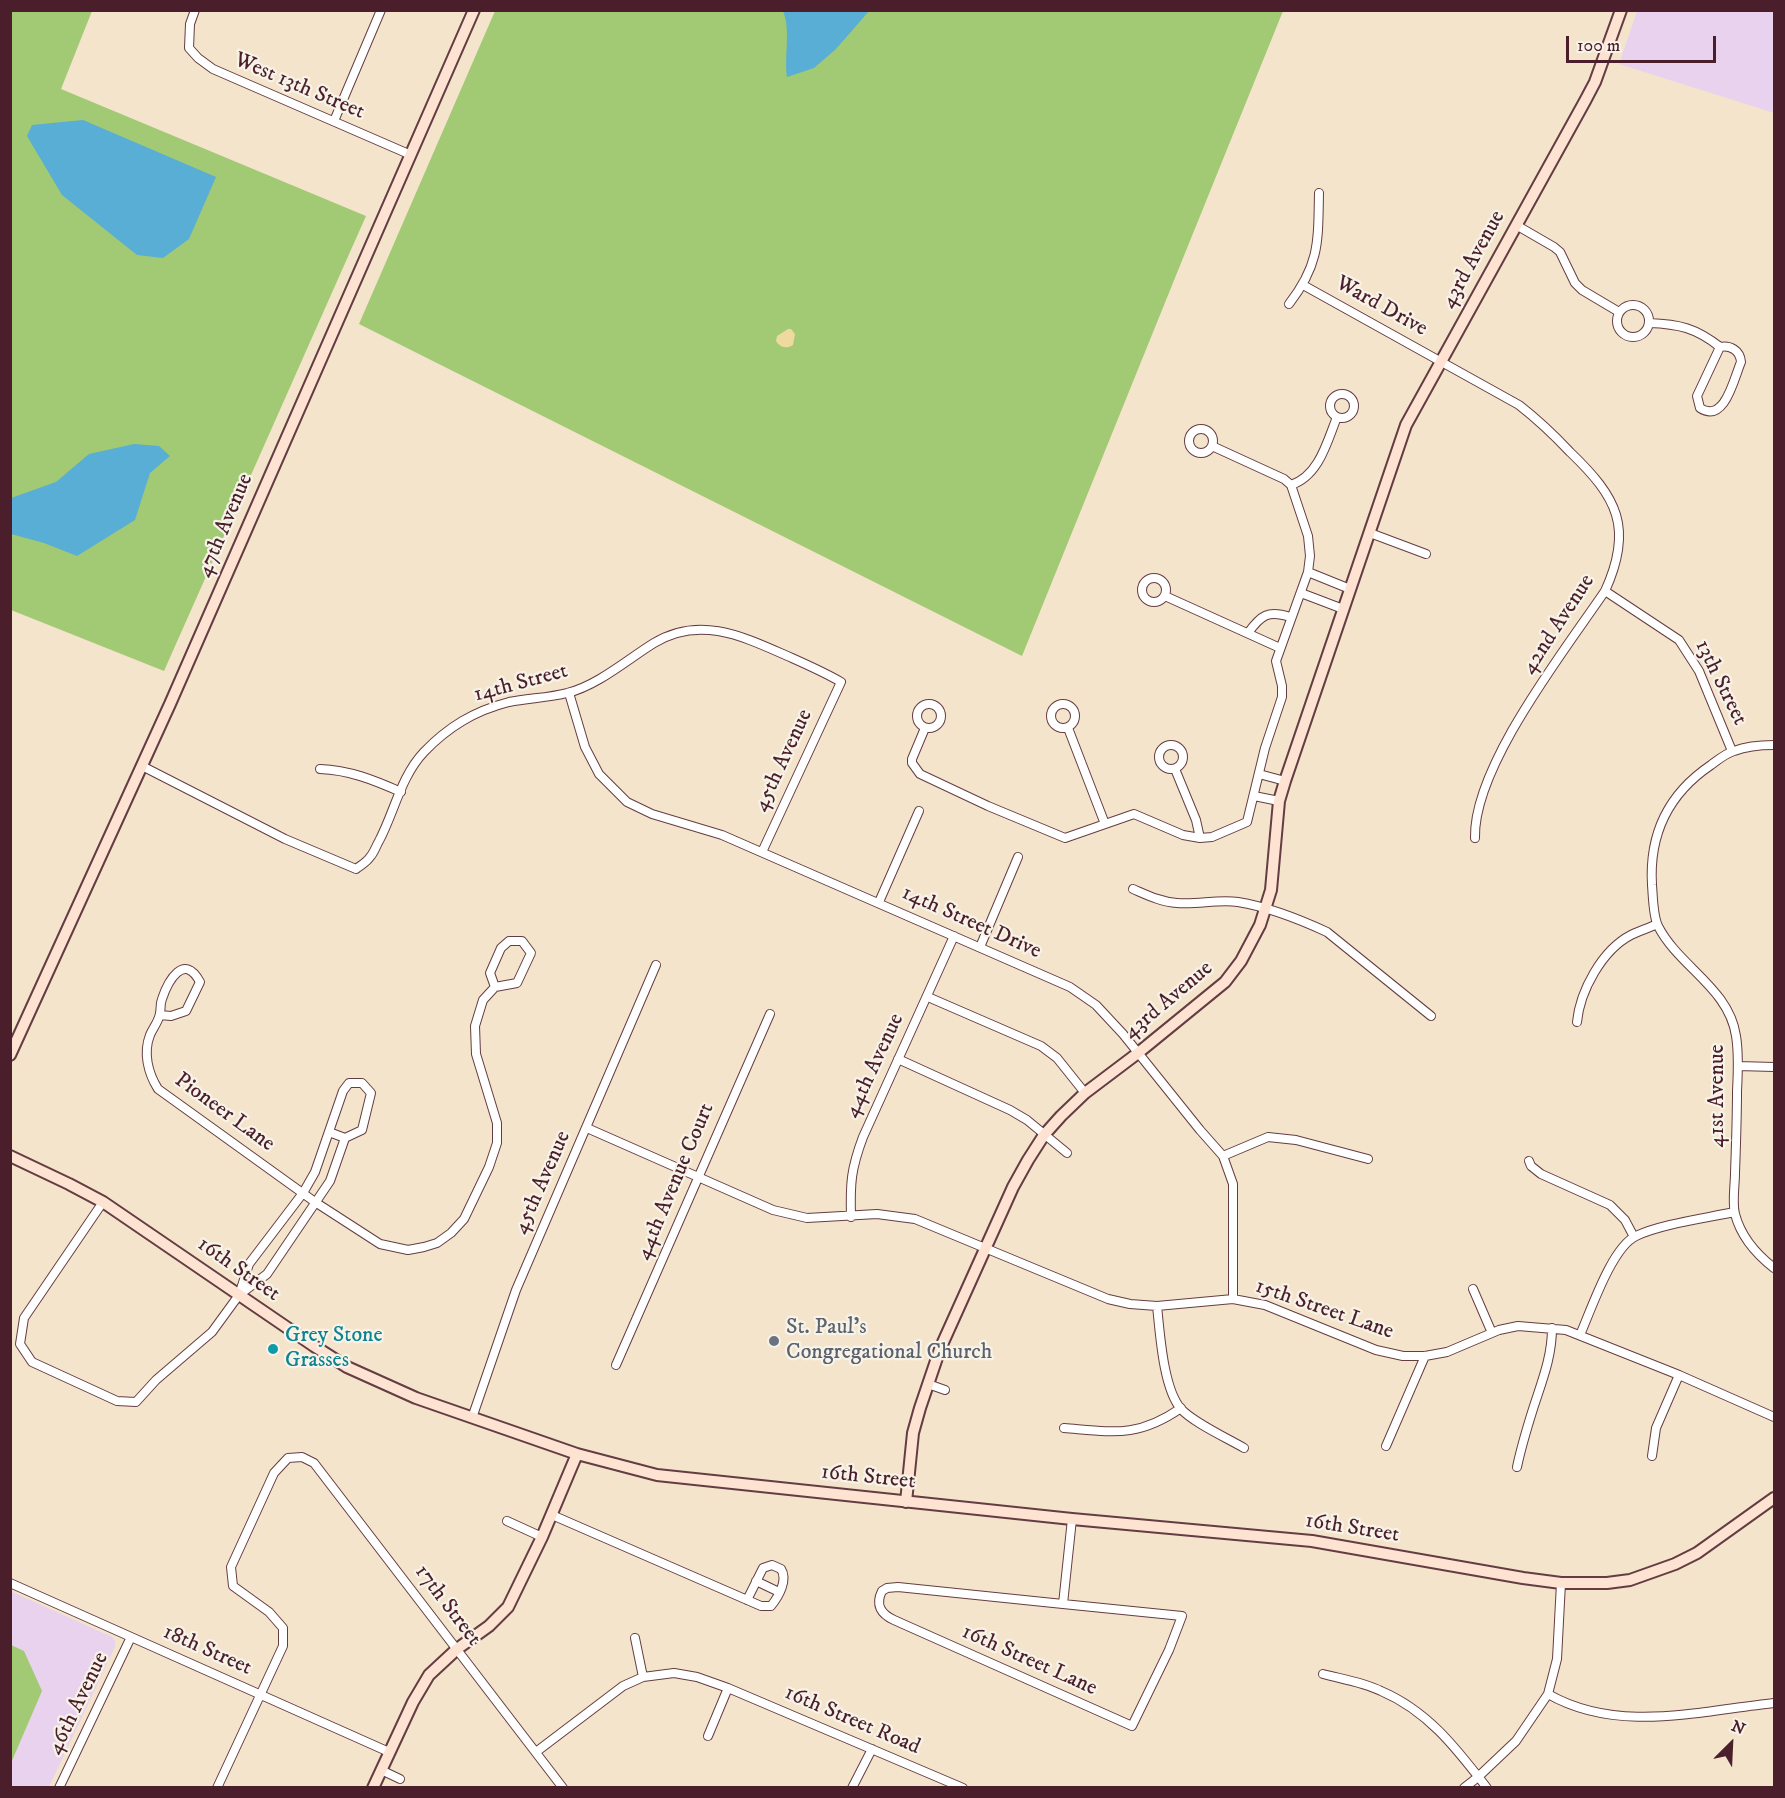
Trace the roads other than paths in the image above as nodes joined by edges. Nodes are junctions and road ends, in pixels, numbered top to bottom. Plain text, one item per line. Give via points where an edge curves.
1 (195, 10) edge
2 (381, 10) edge
3 (474, 10) edge
4 (1621, 10) edge
5 (334, 121) junction
6 (411, 155) junction
7 (1319, 193) dead end
8 (1516, 225) junction
9 (1303, 285) junction
10 (1289, 304) dead end
11 (1619, 312) junction
12 (1649, 323) junction
13 (1719, 347) junction
14 (1441, 361) junction
15 (1337, 417) dead end
16 (1212, 446) dead end
17 (1291, 485) junction
18 (1370, 533) junction
19 (1426, 554) dead end
20 (1308, 572) junction
21 (1350, 589) junction
22 (1605, 591) junction
23 (1301, 593) junction
24 (1165, 596) dead end
25 (1343, 609) junction
26 (1290, 617) junction
27 (1248, 633) junction
28 (1280, 648) junction
29 (839, 685) joint
30 (569, 693) junction
31 (925, 728) dead end
32 (1068, 728) dead end
33 (1774, 745) edge
34 (1732, 751) junction
35 (142, 766) junction
36 (320, 769) dead end
37 (1175, 769) dead end
38 (1258, 774) junction
39 (1285, 781) junction
40 (401, 792) junction
41 (1254, 796) junction
42 (1279, 801) junction
43 (919, 812) dead end
44 (1105, 824) junction
45 (1475, 837) dead end
46 (1200, 838) junction
47 (762, 852) junction
48 (1018, 857) dead end
49 (1133, 889) dead end
50 (879, 902) junction
51 (1266, 909) junction
52 (1657, 924) junction
53 (954, 936) junction
54 (980, 947) junction
55 (656, 965) dead end
56 (495, 987) junction
57 (927, 997) junction
58 (770, 1014) dead end
59 (160, 1015) junction
60 (1431, 1016) dead end
61 (1577, 1022) dead end
62 (1138, 1053) junction
63 (10, 1055) edge
64 (898, 1059) junction
65 (1738, 1066) junction
66 (1774, 1067) edge
67 (1085, 1093) junction
68 (587, 1128) junction
69 (329, 1132) junction
70 (1044, 1135) junction
71 (345, 1138) junction
72 (1067, 1152) dead end
73 (10, 1156) edge
74 (1223, 1156) junction
75 (1368, 1159) dead end
76 (1529, 1161) dead end
77 (698, 1176) junction
78 (303, 1193) junction
79 (103, 1202) junction
80 (315, 1202) junction
81 (1734, 1212) junction
82 (851, 1217) junction
83 (1634, 1237) junction
84 (985, 1248) junction
85 (1774, 1268) edge
86 (1473, 1289) dead end
87 (239, 1295) junction
88 (1233, 1299) junction
89 (1156, 1306) junction
90 (1552, 1328) junction
91 (1491, 1333) junction
92 (1580, 1335) junction
93 (1425, 1356) junction
94 (616, 1365) dead end
95 (1679, 1375) junction
96 (928, 1384) junction
97 (945, 1390) dead end
98 (1181, 1408) junction
99 (1774, 1417) edge
100 (472, 1418) junction
101 (1064, 1428) dead end
102 (1386, 1446) dead end
103 (1244, 1448) dead end
104 (577, 1454) junction
105 (1652, 1456) dead end
106 (1517, 1467) dead end
107 (1774, 1498) edge
108 (906, 1502) junction
109 (552, 1515) junction
110 (1072, 1519) junction
111 (507, 1521) dead end
112 (542, 1538) junction
113 (756, 1581) junction
114 (10, 1583) edge
115 (1561, 1583) junction
116 (779, 1592) junction
117 (747, 1600) junction
118 (1064, 1604) junction
119 (131, 1637) junction
120 (635, 1638) dead end
121 (457, 1649) junction
122 (1323, 1674) dead end
123 (643, 1677) junction
124 (728, 1688) junction
125 (1548, 1694) junction
126 (261, 1695) junction
127 (1774, 1703) edge
128 (708, 1736) dead end
129 (872, 1749) junction
130 (389, 1752) junction
131 (536, 1752) junction
132 (381, 1770) junction
133 (1478, 1777) junction
134 (400, 1779) dead end
135 (59, 1788) edge
136 (217, 1788) edge
137 (373, 1788) edge
138 (563, 1788) edge
139 (852, 1788) edge
140 (963, 1788) edge
141 (1464, 1788) edge
142 (1487, 1788) edge

1 - 5 street, West 13th Street via 188,36 189,48 198,58 213,69
2 - 5 street
3 - 6 main road, 47th Avenue
4 - 8 main road, 43rd Avenue via 1595,82
5 - 6 street, West 13th Street
6 - 35 main road, 47th Avenue
7 - 9 street, Ward Drive via 1316,254
8 - 11 street via 1560,252 1575,283
8 - 14 main road, 43rd Avenue
9 - 10 street, Ward Drive
9 - 14 street, Ward Drive
11 - 12 street via 1627,306 1638,306 1647,312
11 - 12 street via 1618,328 1630,337 1640,335
12 - 13 street via 1676,324 1706,336
13 - 13 street via 1697,396 1700,408 1708,412 1723,405 1741,362 1736,351
14 - 18 main road, 43rd Avenue via 1406,425
14 - 22 street, 42nd Avenue via 1519,405 1604,487 1615,508 1619,528 1619,556
15 - 17 street via 1314,469
16 - 17 street
17 - 20 street via 1308,536
18 - 19 street
18 - 21 main road, 43rd Avenue
20 - 21 street
20 - 23 street
21 - 25 main road, 43rd Avenue
22 - 34 street, 13th Street via 1679,640 1699,671
22 - 45 street, 42nd Avenue via 1515,725 1484,790
23 - 25 street
23 - 26 street
24 - 27 street
25 - 39 main road, 43rd Avenue
26 - 27 street via 1268,614
26 - 28 street
27 - 28 street
28 - 38 street via 1276,661 1282,697
29 - 30 street, 14th Street via 841,682 828,674 764,646 729,632 704,629 679,632 656,642
29 - 47 street, 45th Avenue
30 - 40 street, 14th Street via 509,702 451,727 421,755
30 - 47 street, 14th Street Drive via 585,747 599,774 627,802
31 - 44 street via 912,759 920,774 1065,838
32 - 44 street
33 - 34 street, 13th Street
34 - 52 street, 41st Avenue via 1683,788 1660,827 1651,861
35 - 40 street, 14th Street via 285,839 356,869 370,857
35 - 63 main road, 47th Avenue
36 - 40 street via 367,777
37 - 46 street
38 - 39 street
38 - 41 street
39 - 42 main road, 43rd Avenue
41 - 42 street
41 - 46 street via 1247,822
42 - 51 main road, 43rd Avenue
43 - 50 street
44 - 46 street via 1134,814
47 - 50 street, 14th Street Drive
48 - 54 street
49 - 51 street via 1164,902 1237,902
50 - 53 street, 14th Street Drive
51 - 60 street via 1327,932
51 - 62 main road, 43rd Avenue via 1249,947 1225,982
52 - 61 street via 1630,935 1601,962 1578,1009
52 - 65 street, 41st Avenue via 1727,1007 1737,1036
53 - 54 street, 14th Street Drive
53 - 57 street, 44th Avenue
54 - 62 street, 14th Street Drive via 1070,987 1096,1005
55 - 68 street, 45th Avenue
56 - 56 street via 517,983 531,953 522,941 509,940 501,948 490,973
56 - 80 street, Pioneer Lane via 478,1013 475,1040 497,1123 497,1143 464,1219 437,1243 408,1250 380,1244
57 - 64 street, 44th Avenue
57 - 67 street via 1041,1046 1057,1058
58 - 77 street, 44th Avenue Court
59 - 59 street, Pioneer Lane via 186,1011 200,982 195,974 187,969 173,976 161,1002
59 - 78 street, Pioneer Lane via 149,1038 147,1054 158,1089
62 - 67 main road, 43rd Avenue
62 - 74 street, 14th Street Drive
64 - 70 street via 1010,1110
64 - 82 street, 44th Avenue via 852,1166
65 - 66 street
65 - 81 street, 41st Avenue
67 - 70 main road, 43rd Avenue
68 - 77 street, 15th Street Lane
68 - 100 street, 45th Avenue via 516,1290
69 - 71 street
69 - 71 street via 343,1091 349,1083 362,1083 371,1093 362,1130
69 - 78 street
70 - 72 street
70 - 84 main road, 43rd Avenue via 1013,1187
71 - 80 street via 330,1181
73 - 79 main road, 16th Street
74 - 75 street via 1268,1137 1296,1140
74 - 88 street, 14th Street Drive via 1233,1184
76 - 83 street via 1541,1174 1610,1205
77 - 82 street, 15th Street Lane via 795,1216
77 - 94 street, 44th Avenue Court
78 - 80 street, Pioneer Lane
78 - 87 street via 249,1264
79 - 87 main road, 16th Street
79 - 87 street via 24,1318 20,1344 32,1362 117,1401 136,1402 212,1332
80 - 87 street via 267,1274
81 - 83 street
81 - 85 street via 1745,1237
82 - 84 street, 15th Street Lane via 877,1214 915,1220
83 - 92 street via 1615,1257
84 - 89 street, 15th Street Lane via 1108,1299
84 - 96 main road, 43rd Avenue
86 - 91 street
87 - 100 main road, 16th Street via 346,1367
88 - 89 street, 15th Street Lane
88 - 93 street, 15th Street Lane via 1265,1305 1376,1350
89 - 98 street via 1166,1375
90 - 91 street, 15th Street Lane via 1518,1326
90 - 92 street, 15th Street Lane
90 - 106 street via 1547,1370
91 - 93 street, 15th Street Lane via 1447,1352
92 - 95 street, 15th Street Lane
93 - 102 street
95 - 99 street, 15th Street Lane
95 - 105 street via 1656,1428
96 - 97 street
96 - 108 main road, 43rd Avenue via 913,1433
98 - 101 street via 1164,1421 1133,1430
98 - 103 street
100 - 104 main road, 16th Street
104 - 108 main road, 16th Street via 657,1475
104 - 109 main road
107 - 115 main road, 16th Street via 1697,1553 1667,1567 1630,1580
108 - 110 main road, 16th Street
109 - 112 main road
109 - 117 street
110 - 115 main road, 16th Street via 1312,1542
110 - 118 street
111 - 112 street
112 - 121 main road via 508,1607
113 - 116 street
113 - 116 street via 763,1568 777,1566 785,1577
113 - 117 street
114 - 119 street, 18th Street
115 - 125 street via 1557,1659
116 - 117 street via 771,1606
118 - 118 street, 16th Street Lane via 1182,1616 1132,1726 884,1616 878,1603 882,1591 897,1587
119 - 126 street, 18th Street
119 - 135 street, 46th Avenue
120 - 123 street
121 - 126 street, 17th Street via 314,1463 302,1457 288,1458 274,1473 231,1567 233,1586 269,1612 283,1628 283,1646
121 - 130 main road via 421,1687
121 - 131 street, 17th Street
122 - 133 street via 1382,1691 1422,1714
123 - 124 street, 16th Street Road via 674,1673
123 - 131 street, 16th Street Road via 623,1686
124 - 128 street
124 - 129 street, 16th Street Road
125 - 127 street via 1597,1712 1632,1718
125 - 133 street via 1516,1741
126 - 130 street, 18th Street
126 - 136 street
129 - 139 street
129 - 140 street, 16th Street Road
130 - 132 main road
131 - 138 street, 17th Street
132 - 134 street
132 - 137 main road
133 - 141 street
133 - 142 street

